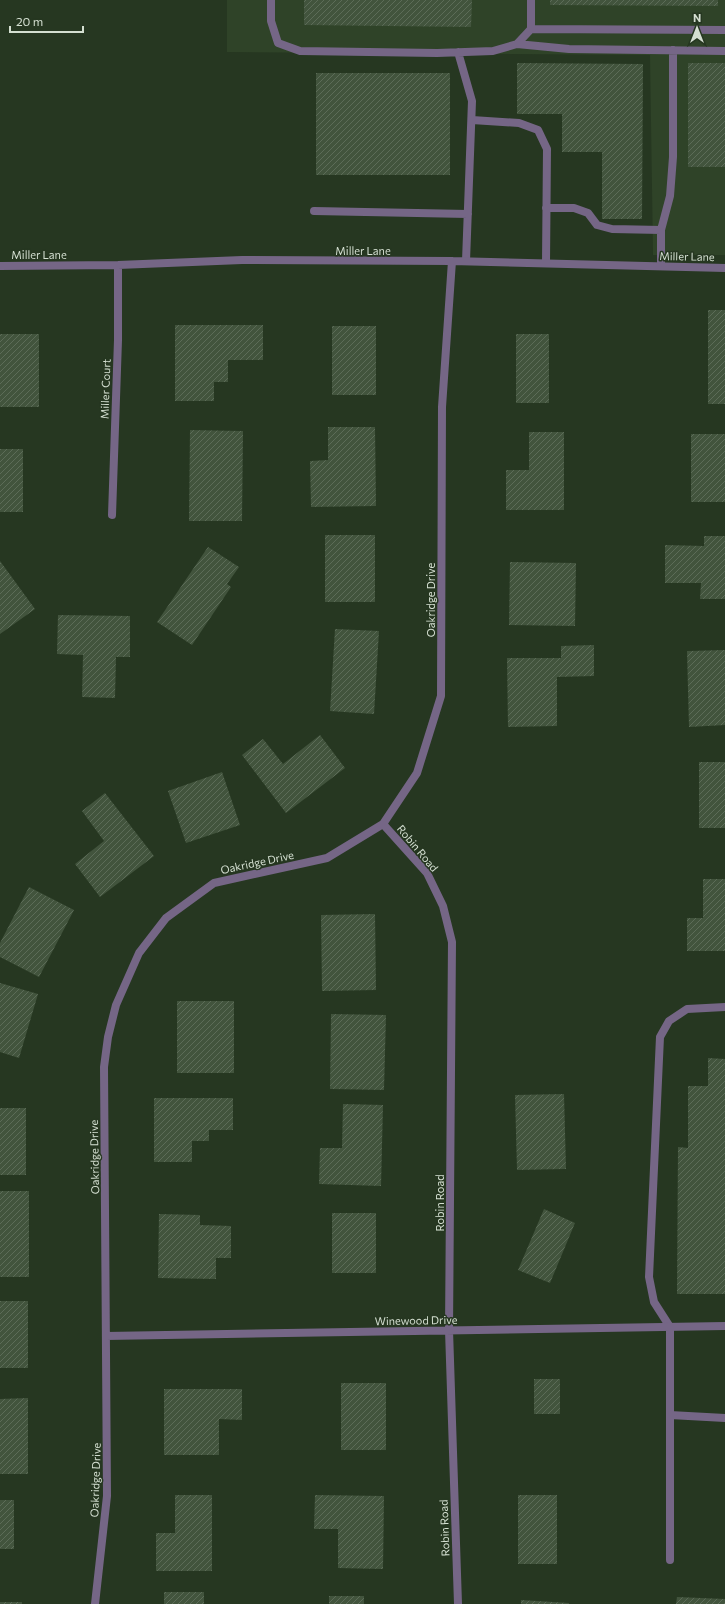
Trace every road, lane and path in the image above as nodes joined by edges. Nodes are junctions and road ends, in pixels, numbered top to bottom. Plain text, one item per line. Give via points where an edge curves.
1 (271, 0) edge
2 (531, 0) edge
3 (531, 29) junction
4 (725, 30) edge
5 (517, 44) junction
6 (673, 50) junction
7 (725, 51) edge
8 (458, 52) junction
9 (472, 120) junction
10 (546, 208) junction
11 (314, 211) dead end
12 (468, 214) junction
13 (661, 230) junction
14 (452, 261) junction
15 (466, 261) junction
16 (546, 263) junction
17 (118, 265) junction
18 (0, 266) edge
19 (661, 266) junction
20 (725, 268) edge
21 (112, 515) dead end
22 (383, 824) junction
23 (725, 1007) edge
24 (725, 1326) edge
25 (670, 1327) junction
26 (449, 1330) junction
27 (106, 1336) junction
28 (670, 1416) junction
29 (725, 1418) edge
30 (670, 1560) dead end
31 (96, 1604) edge
32 (458, 1604) edge

1 - 8 street via 271,21 278,43 300,51
2 - 3 street
3 - 4 street
3 - 5 street
5 - 6 street via 569,49
5 - 8 street via 493,51
6 - 7 street
6 - 13 street via 673,157 670,196
8 - 9 street via 472,101
9 - 10 street via 519,123 538,130 547,149
9 - 12 street
10 - 13 street via 574,208 588,213 597,225 612,229
10 - 16 street
11 - 12 street
12 - 15 street
13 - 19 street
14 - 15 street, Miller Lane
14 - 17 street, Miller Lane via 242,260
14 - 22 street, Oakridge Drive via 442,407 441,696 417,773
15 - 16 street, Miller Lane
16 - 19 street, Miller Lane
17 - 18 street, Miller Lane
17 - 21 street, Miller Court
19 - 20 street, Miller Lane
22 - 26 street, Robin Road via 427,873 443,906 452,942
22 - 27 street, Oakridge Drive via 327,858 214,883 166,918 139,953 116,1005 104,1066
23 - 25 street via 687,1009 669,1021 660,1037 649,1277 654,1302
24 - 25 street, Winewood Drive
25 - 26 street, Winewood Drive
25 - 28 street
26 - 27 street, Winewood Drive
26 - 32 street, Robin Road
27 - 31 street, Oakridge Drive via 107,1496
28 - 29 street
28 - 30 street

